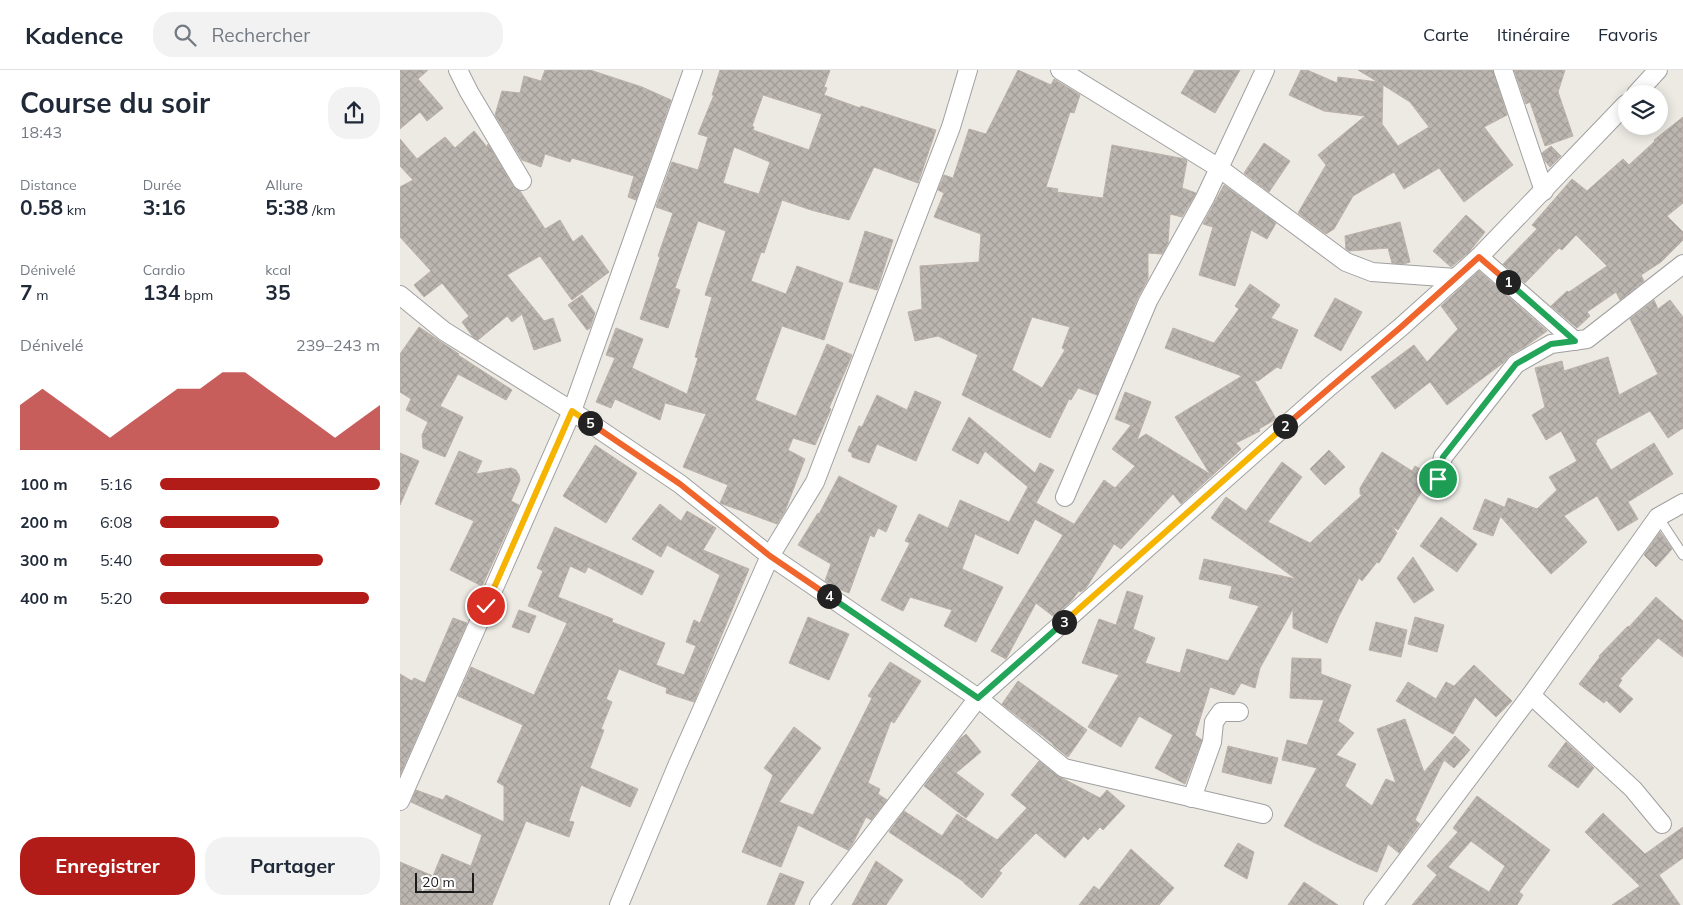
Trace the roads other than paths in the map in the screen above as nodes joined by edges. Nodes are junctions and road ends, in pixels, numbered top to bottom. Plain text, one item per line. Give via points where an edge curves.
1 (458, 70) edge
2 (693, 70) edge
3 (968, 70) edge
4 (1060, 70) edge
5 (1265, 70) edge
6 (1503, 70) edge
7 (1658, 70) edge
8 (1644, 85) edge
9 (1618, 112) edge
10 (1219, 168) junction
11 (522, 181) dead end
12 (1544, 191) junction
13 (1479, 257) junction
14 (1683, 264) edge
15 (1456, 278) junction
16 (400, 294) edge
17 (1575, 341) junction
18 (572, 411) junction
19 (1438, 479) dead end
20 (1065, 497) dead end
21 (1683, 503) edge
22 (1658, 517) junction
23 (1683, 555) edge
24 (770, 556) junction
25 (1531, 695) junction
26 (978, 698) junction
27 (1239, 712) dead end
28 (1192, 798) junction
29 (400, 801) edge
30 (1263, 814) dead end
31 (1662, 824) dead end
32 (619, 905) edge
33 (819, 905) edge
34 (1373, 905) edge

1 - 11 street
2 - 18 street
3 - 24 street via 951,127 815,482
4 - 10 street
5 - 10 street
6 - 12 street
7 - 8 street
9 - 12 street
10 - 15 street via 1346,262 1372,272
10 - 20 street via 1148,301
12 - 13 street
13 - 15 street
13 - 17 street
14 - 17 street via 1587,339
15 - 26 street via 1328,387
16 - 18 street via 444,332
17 - 19 street via 1551,344 1516,364 1443,457
18 - 24 street via 680,484
18 - 29 street
21 - 22 street
22 - 23 lane
22 - 25 street
24 - 26 street
24 - 32 street
25 - 31 street via 1633,789
25 - 34 street
26 - 28 street via 1064,768
26 - 33 street
27 - 28 street via 1221,712 1214,722 1212,742
28 - 30 street

